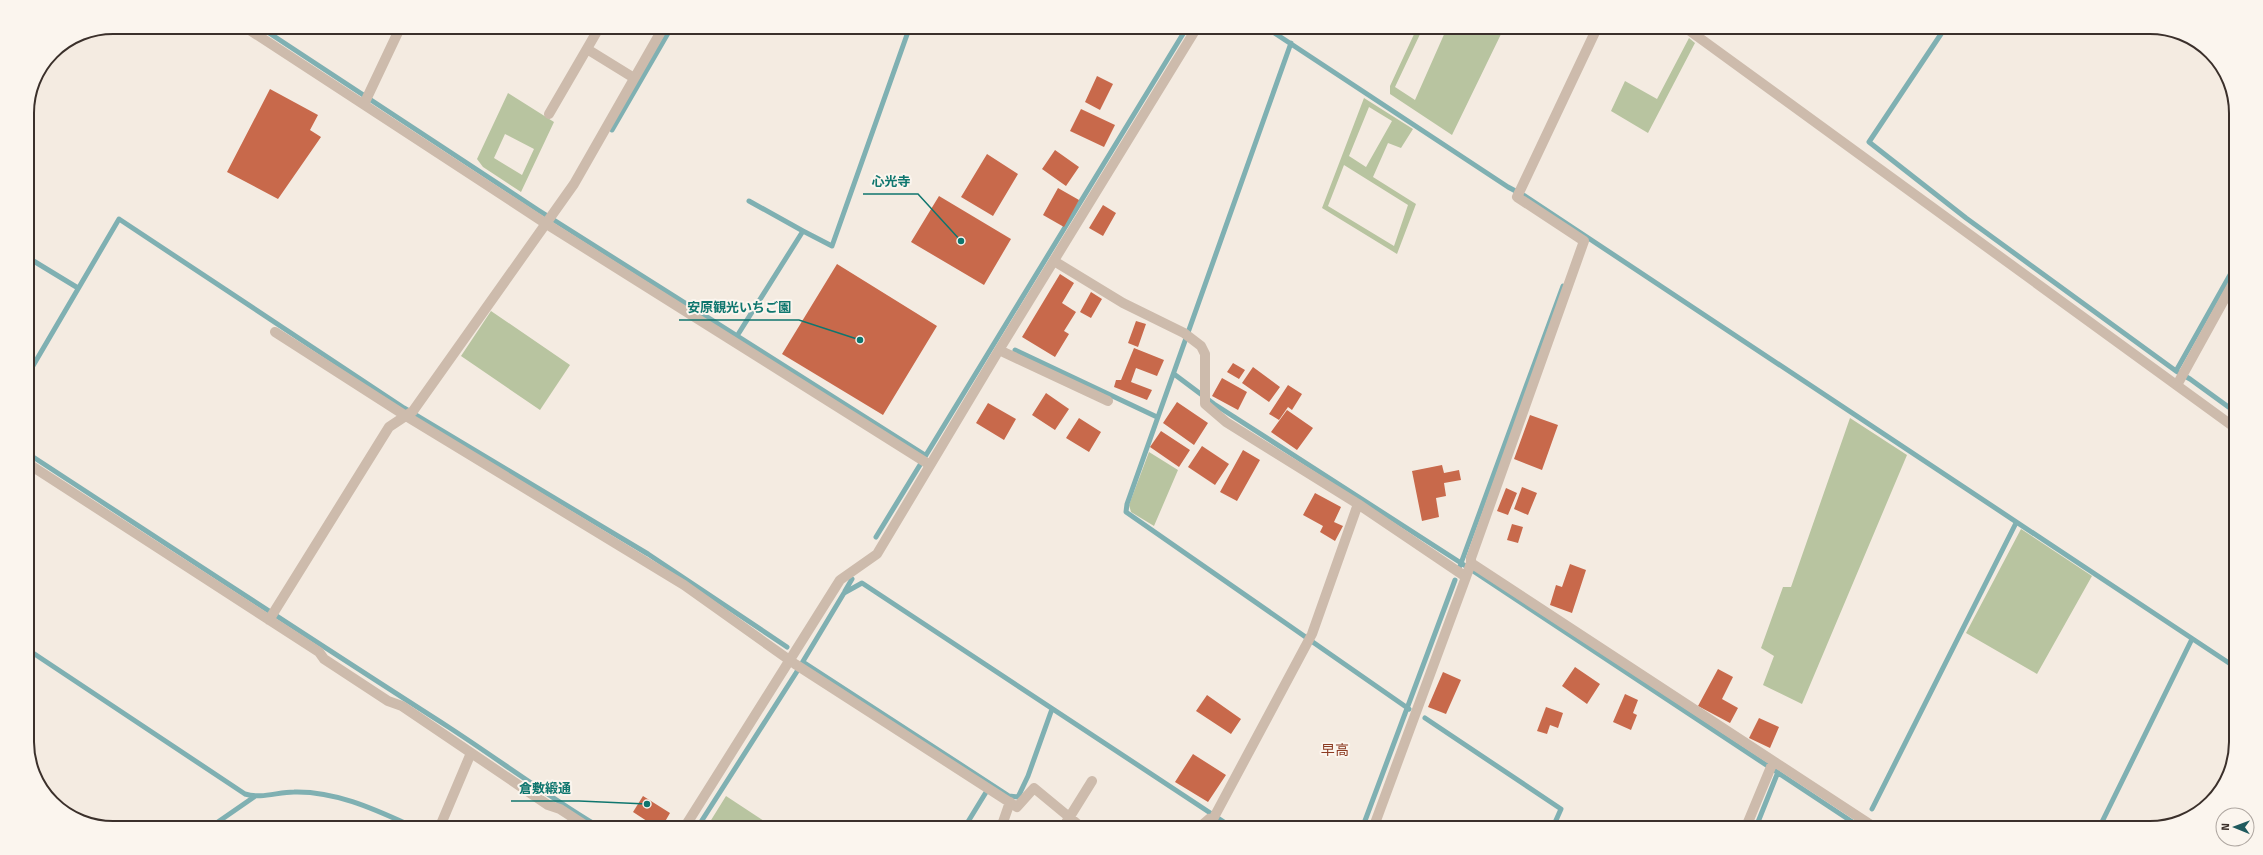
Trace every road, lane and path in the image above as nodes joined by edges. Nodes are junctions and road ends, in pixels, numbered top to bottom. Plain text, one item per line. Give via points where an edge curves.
1 (256, 34) edge
2 (397, 34) edge
3 (596, 34) edge
4 (660, 34) edge
5 (1193, 34) edge
6 (1594, 34) edge
7 (1696, 34) edge
8 (587, 49) junction
9 (634, 78) junction
10 (364, 104) junction
11 (549, 114) dead end
12 (548, 219) junction
13 (1054, 261) junction
14 (2229, 291) edge
15 (275, 332) dead end
16 (999, 350) junction
17 (2181, 379) junction
18 (1108, 401) dead end
19 (409, 413) junction
20 (2229, 422) edge
21 (925, 462) junction
22 (34, 467) edge
23 (1358, 504) junction
24 (1469, 570) junction
25 (272, 616) junction
26 (796, 665) junction
27 (471, 753) junction
28 (1771, 767) junction
29 (1092, 781) dead end
30 (1010, 802) junction
31 (1215, 819) edge
32 (442, 821) edge
33 (578, 821) edge
34 (689, 821) edge
35 (1003, 821) edge
36 (1067, 821) edge
37 (1376, 821) edge
38 (1748, 821) edge
39 (1864, 821) edge

1 - 10 street
2 - 10 street
3 - 8 street
4 - 9 street
5 - 13 street
6 - 24 street via 1517,197 1584,241 1471,558
7 - 17 street
8 - 9 street
8 - 11 street
9 - 12 street via 574,184
10 - 12 street
12 - 19 street
12 - 21 street
13 - 16 street
13 - 23 street via 1123,303 1186,335 1201,346 1205,354 1205,404 1226,422
14 - 17 street
15 - 19 street
16 - 18 street
16 - 21 street
17 - 20 street
19 - 25 street via 389,427
19 - 26 street via 684,585
21 - 26 street via 878,554 840,580
22 - 25 street
23 - 24 street
23 - 31 street via 1310,638
24 - 28 street
24 - 37 street
25 - 27 street via 331,663 388,701 402,706
26 - 30 street
26 - 34 street
27 - 32 street
27 - 33 street via 548,805 560,809
28 - 38 street
28 - 39 street
29 - 36 street
30 - 35 street
30 - 36 street via 1017,807 1034,788

